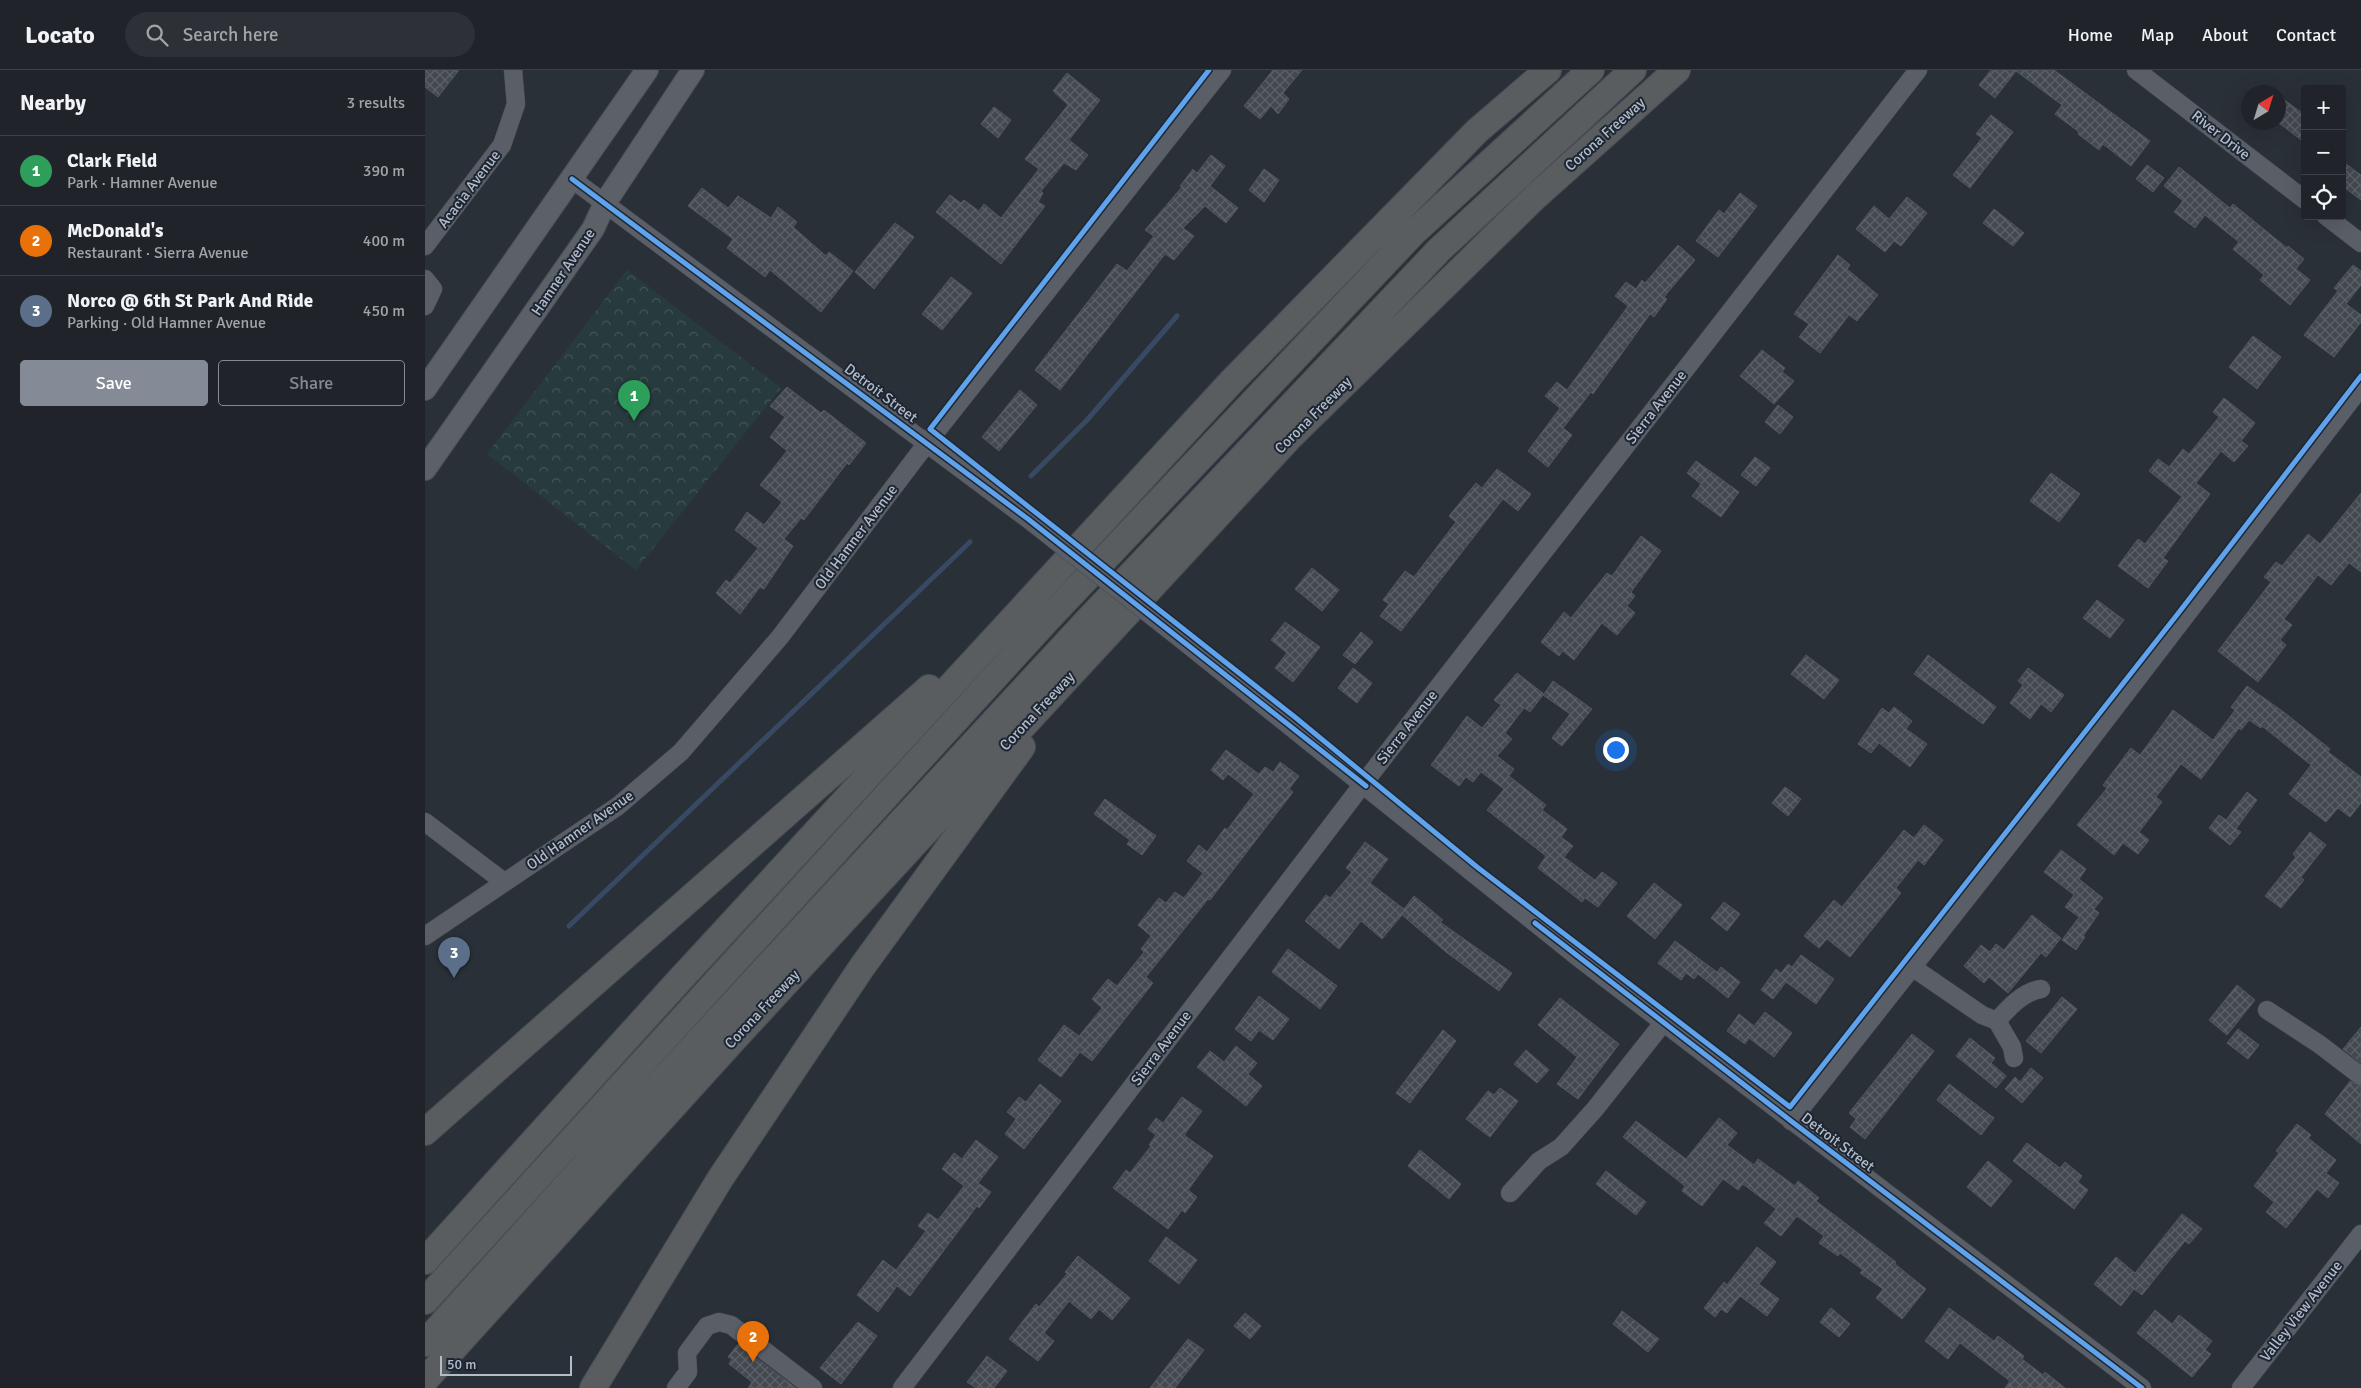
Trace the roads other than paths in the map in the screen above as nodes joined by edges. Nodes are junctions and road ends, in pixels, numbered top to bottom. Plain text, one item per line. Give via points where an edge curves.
1 (513, 70) edge
2 (647, 70) edge
3 (693, 70) edge
4 (1222, 70) edge
5 (1548, 70) edge
6 (1591, 70) edge
7 (1633, 70) edge
8 (1677, 70) edge
9 (1918, 70) edge
10 (2136, 70) edge
11 (572, 179) junction
12 (2301, 197) edge
13 (605, 203) junction
14 (2332, 220) edge
15 (2361, 243) edge
16 (425, 246) edge
17 (425, 279) edge
18 (425, 306) edge
19 (2361, 387) edge
20 (425, 389) edge
21 (927, 443) junction
22 (425, 469) edge
23 (1037, 593) junction
24 (1095, 647) junction
25 (1363, 784) junction
26 (425, 822) edge
27 (504, 882) junction
28 (425, 936) edge
29 (1912, 967) junction
30 (2041, 989) dead end
31 (2267, 1010) dead end
32 (1997, 1021) junction
33 (1663, 1023) junction
34 (2014, 1058) dead end
35 (2361, 1076) edge
36 (1791, 1121) junction
37 (425, 1132) edge
38 (1510, 1193) dead end
39 (2360, 1236) edge
40 (425, 1261) edge
41 (425, 1301) edge
42 (425, 1343) edge
43 (425, 1380) edge
44 (593, 1388) edge
45 (676, 1388) edge
46 (813, 1388) edge
47 (902, 1388) edge
48 (2142, 1388) edge
49 (2241, 1388) edge

1 - 16 street, Acacia Avenue via 516,104 502,145
2 - 11 main road
3 - 13 main road, Hamner Avenue
4 - 21 street, Old Hamner Avenue
5 - 23 highway via 1477,131 1273,339
6 - 41 highway via 1399,247 1046,621
7 - 42 highway via 1439,250 1053,658 625,1120
8 - 24 highway, Corona Freeway via 1535,197 1290,437
9 - 25 street, Sierra Avenue
10 - 12 street, River Drive
11 - 13 street, Detroit Street
11 - 20 main road
13 - 21 street, Detroit Street
13 - 22 main road, Hamner Avenue via 593,230
14 - 15 street
17 - 18 street via 433,289
19 - 29 street
21 - 25 street, Detroit Street, bridge
21 - 27 street, Old Hamner Avenue via 780,637 681,752 618,806
23 - 37 highway
23 - 40 highway
24 - 43 highway, Corona Freeway
24 - 44 highway via 862,967 720,1179
25 - 33 street, Detroit Street
25 - 47 street, Sierra Avenue
26 - 27 street
27 - 28 street, Old Hamner Avenue
29 - 32 street via 1982,1015
29 - 36 street
30 - 32 street via 2012,1004
31 - 35 street
32 - 34 street via 2012,1047
33 - 36 street, Detroit Street
33 - 38 street via 1561,1147 1539,1161
36 - 48 street, Detroit Street
39 - 49 street, Valley View Avenue
45 - 46 street via 688,1372 687,1353 707,1326 719,1322 731,1325

